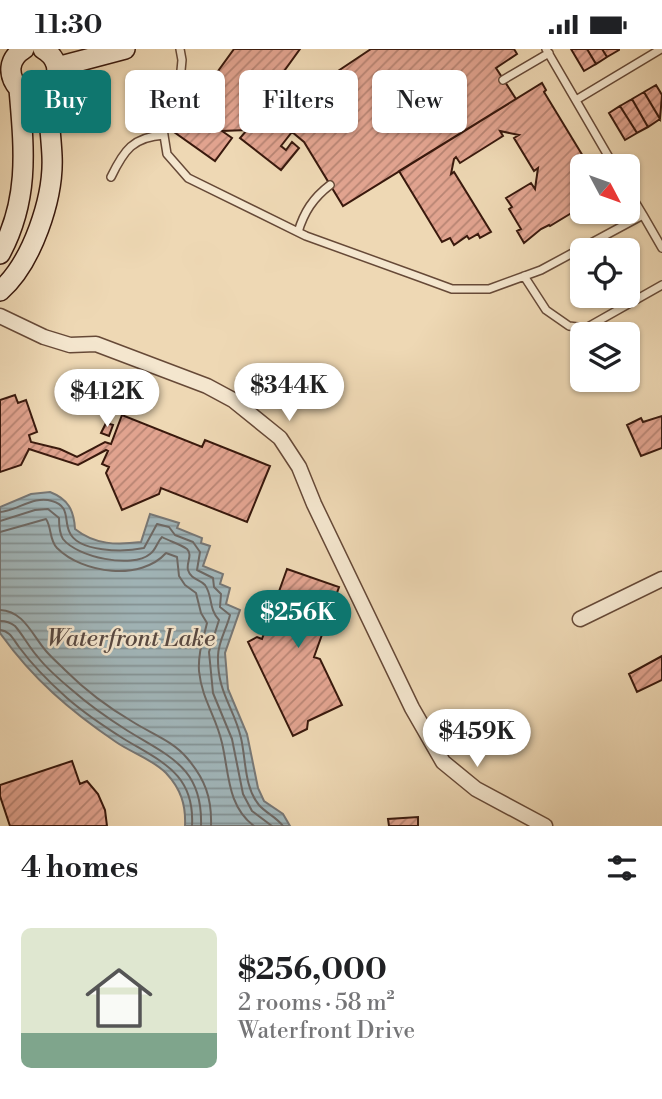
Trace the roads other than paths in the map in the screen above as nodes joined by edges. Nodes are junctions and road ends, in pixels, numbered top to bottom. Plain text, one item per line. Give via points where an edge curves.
1 (23, 49) edge
2 (43, 49) edge
3 (125, 49) edge
4 (180, 49) edge
5 (661, 49) edge
6 (547, 51) edge
7 (57, 67) junction
8 (56, 70) edge
9 (503, 80) dead end
10 (19, 89) joint
11 (576, 100) junction
12 (50, 133) edge
13 (164, 135) junction
14 (607, 154) edge
15 (111, 177) dead end
16 (330, 185) dead end
17 (640, 210) edge
18 (643, 215) junction
19 (298, 232) junction
20 (662, 248) edge
21 (0, 254) edge
22 (524, 276) junction
23 (662, 285) edge
24 (0, 291) edge
25 (0, 316) edge
26 (662, 579) edge
27 (580, 619) dead end
28 (545, 826) edge

1 - 10 street via 10,67
2 - 7 street
3 - 7 street
4 - 13 lane via 180,81
5 - 11 lane
6 - 9 lane
6 - 11 lane
7 - 8 street
10 - 21 street via 24,183
11 - 14 lane
12 - 24 street via 52,158 37,233 22,264
13 - 15 lane via 136,141
13 - 19 lane via 167,154 188,178
16 - 19 lane via 304,213
17 - 18 lane
18 - 20 lane
18 - 22 lane
19 - 22 lane via 452,289 489,289
22 - 23 lane via 546,310 569,326 586,328
25 - 28 street via 44,337 70,345 96,344 207,386 233,400 280,438 443,762 461,779
26 - 27 street

